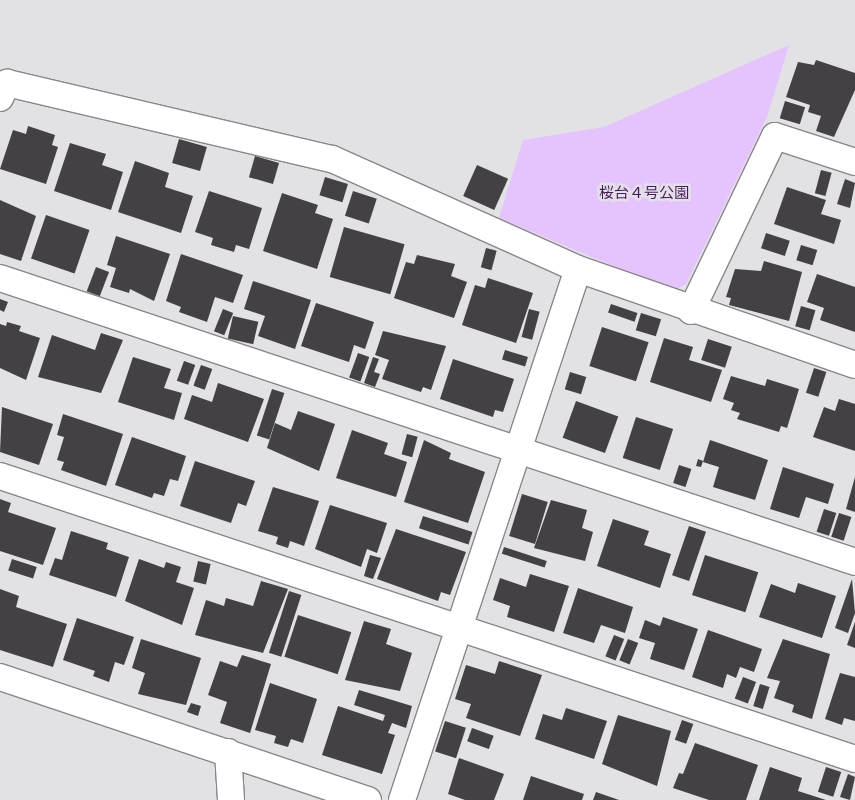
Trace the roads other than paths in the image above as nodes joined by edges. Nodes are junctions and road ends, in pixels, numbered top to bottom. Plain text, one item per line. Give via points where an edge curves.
1 (0, 98) edge
2 (855, 162) edge
3 (578, 269) junction
4 (0, 278) edge
5 (691, 310) junction
6 (855, 365) edge
7 (517, 449) junction
8 (0, 476) edge
9 (855, 562) edge
10 (459, 626) junction
11 (0, 677) edge
12 (228, 752) junction
13 (855, 758) edge
14 (231, 800) edge
15 (368, 800) edge
16 (402, 800) edge

1 - 3 street via 7,83 332,159
2 - 5 street via 775,136
3 - 5 street
3 - 7 street
4 - 7 street
5 - 6 street
7 - 9 street
7 - 10 street
8 - 10 street
10 - 13 street
10 - 16 street
11 - 12 street
12 - 14 street
12 - 15 street

